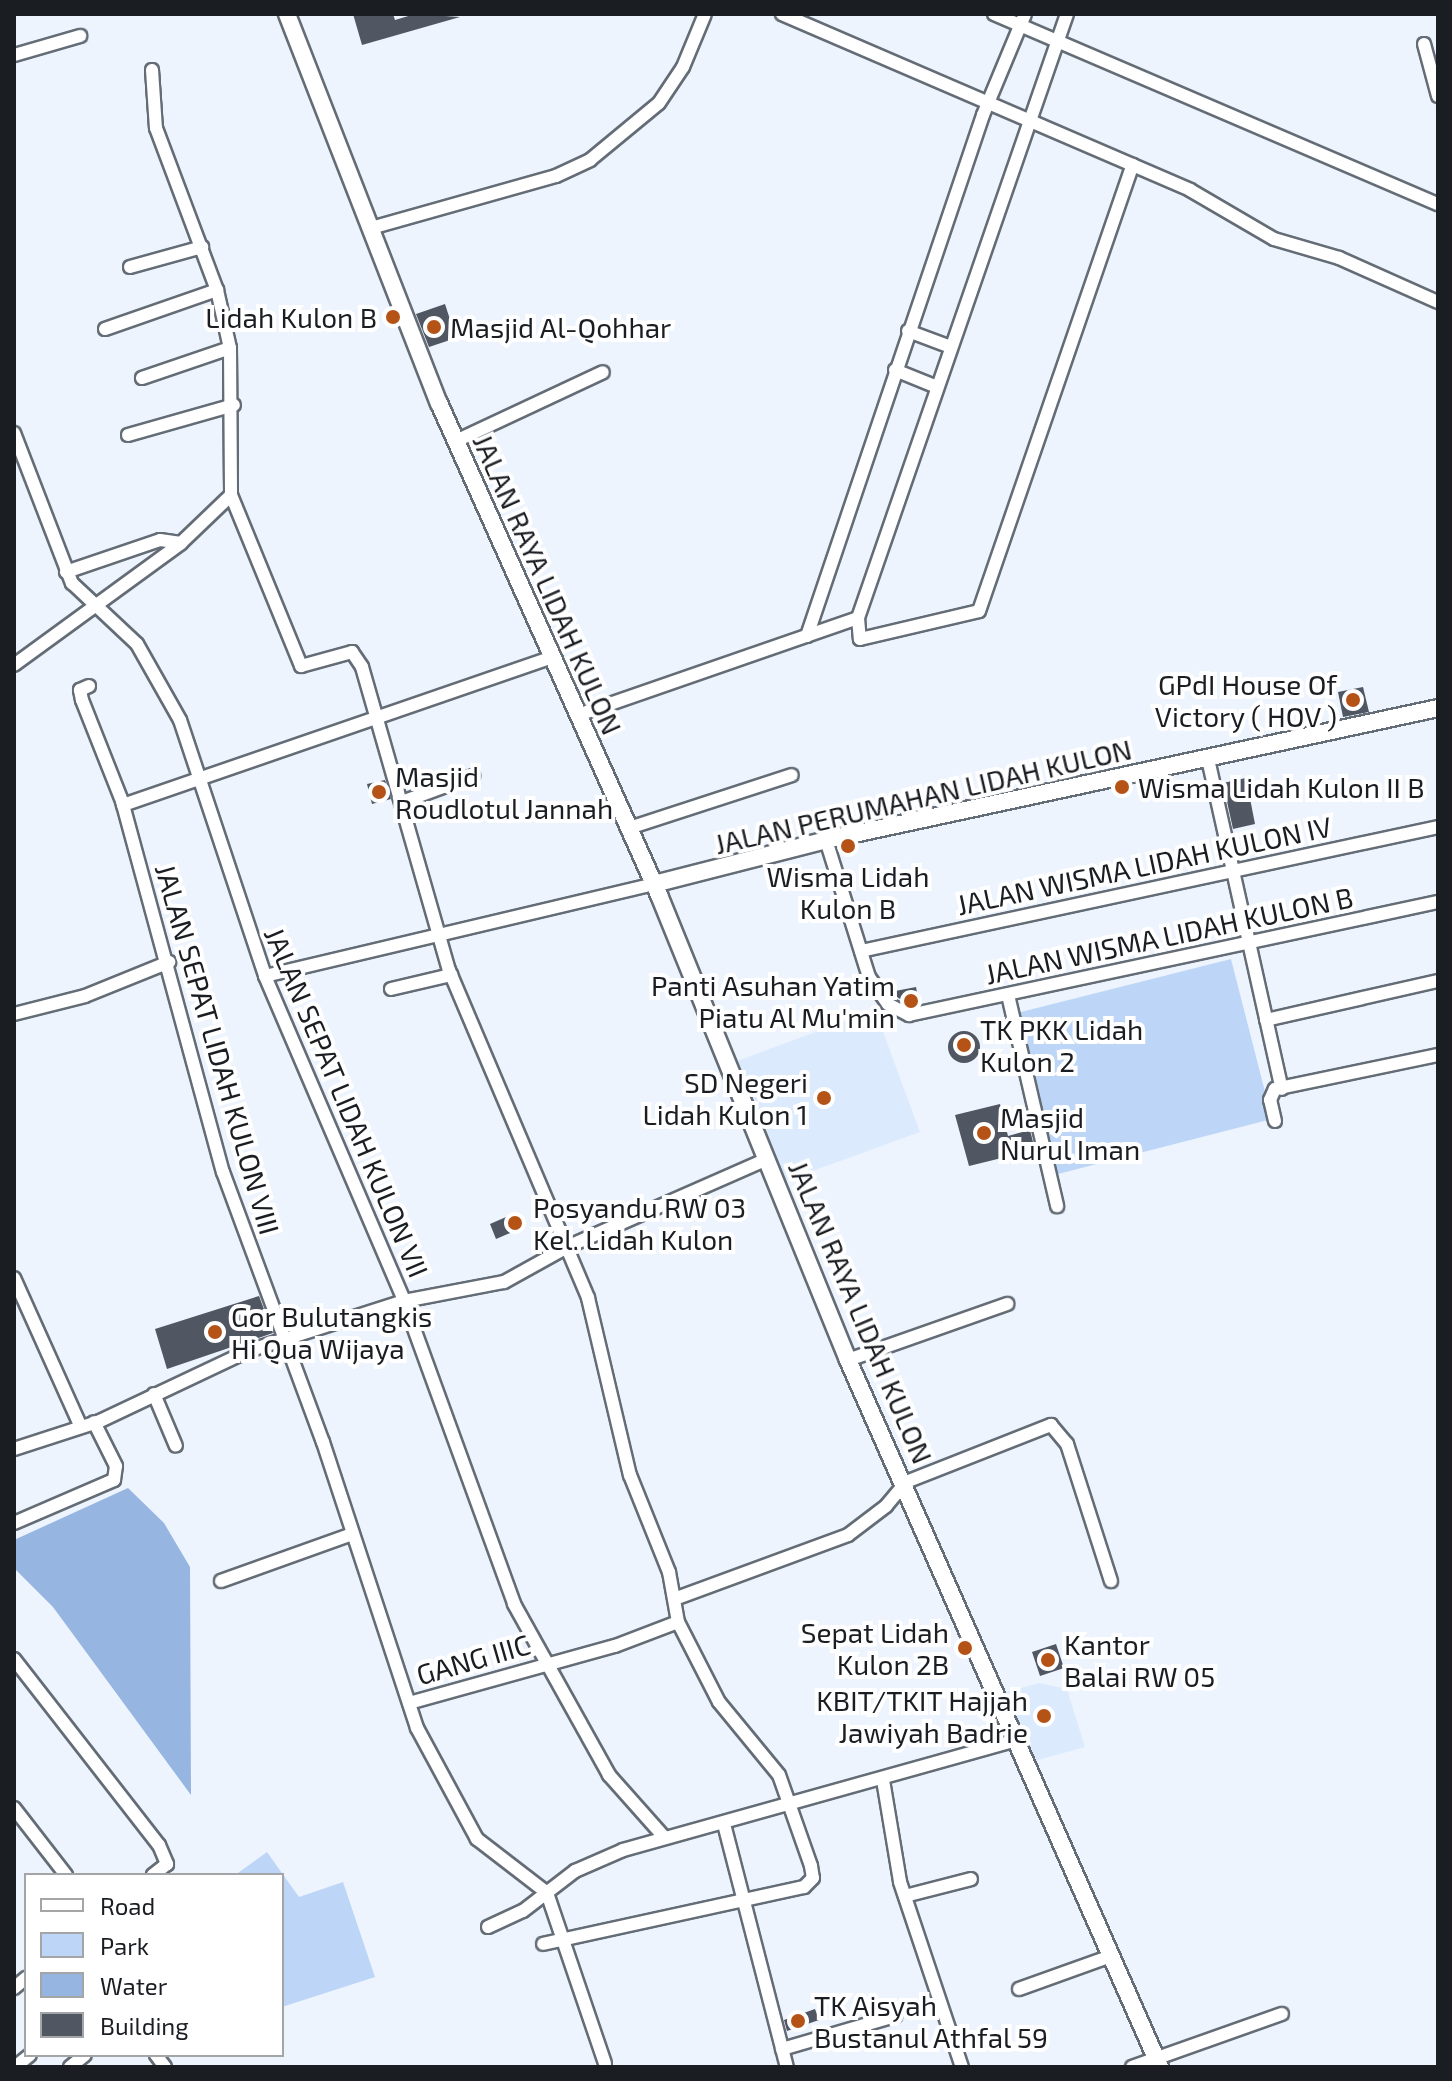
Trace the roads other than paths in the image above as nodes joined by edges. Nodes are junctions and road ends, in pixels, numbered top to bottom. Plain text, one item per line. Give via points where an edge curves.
1 (287, 14) edge
2 (705, 14) edge
3 (782, 14) edge
4 (994, 14) edge
5 (1067, 14) edge
6 (1023, 19) edge
7 (80, 36) dead end
8 (1059, 39) junction
9 (1424, 44) dead end
10 (14, 55) edge
11 (152, 70) dead end
12 (1438, 96) edge
13 (990, 104) junction
14 (1028, 120) junction
15 (1133, 165) junction
16 (1438, 204) edge
17 (371, 228) junction
18 (202, 247) junction
19 (130, 267) dead end
20 (217, 290) junction
21 (1438, 302) edge
22 (105, 329) dead end
23 (908, 331) junction
24 (951, 347) junction
25 (230, 348) junction
26 (895, 370) junction
27 (603, 372) dead end
28 (142, 378) dead end
29 (937, 387) junction
30 (234, 405) junction
31 (14, 433) edge
32 (128, 435) dead end
33 (456, 441) junction
34 (29, 471) junction
35 (14, 476) edge
36 (231, 495) junction
37 (181, 543) junction
38 (66, 572) junction
39 (89, 605) junction
40 (858, 618) junction
41 (807, 636) junction
42 (553, 657) junction
43 (16, 659) edge
44 (89, 686) dead end
45 (1438, 708) edge
46 (578, 715) junction
47 (377, 716) junction
48 (1208, 759) junction
49 (792, 775) dead end
50 (200, 776) junction
51 (473, 776) dead end
52 (402, 802) junction
53 (123, 805) junction
54 (1438, 827) edge
55 (629, 828) junction
56 (826, 840) junction
57 (1233, 871) junction
58 (654, 884) junction
59 (1438, 902) edge
60 (439, 938) junction
61 (1249, 943) junction
62 (861, 951) junction
63 (169, 962) junction
64 (451, 975) junction
65 (265, 976) junction
66 (1438, 981) edge
67 (391, 989) dead end
68 (1008, 995) junction
69 (14, 1014) edge
70 (1266, 1020) junction
71 (1438, 1055) edge
72 (1282, 1089) junction
73 (1275, 1121) dead end
74 (767, 1159) junction
75 (1057, 1206) dead end
76 (569, 1246) junction
77 (14, 1278) edge
78 (404, 1301) junction
79 (1007, 1304) dead end
80 (286, 1339) junction
81 (848, 1360) junction
82 (154, 1394) junction
83 (94, 1422) junction
84 (81, 1427) junction
85 (176, 1446) dead end
86 (14, 1448) edge
87 (906, 1482) junction
88 (14, 1523) edge
89 (352, 1534) junction
90 (221, 1581) dead end
91 (1111, 1581) dead end
92 (677, 1598) junction
93 (678, 1622) junction
94 (14, 1659) edge
95 (551, 1662) junction
96 (409, 1703) junction
97 (1020, 1739) junction
98 (883, 1780) junction
99 (14, 1808) edge
100 (790, 1808) junction
101 (724, 1824) junction
102 (664, 1837) junction
103 (168, 1870) edge
104 (64, 1873) edge
105 (971, 1879) dead end
106 (547, 1893) junction
107 (905, 1896) junction
108 (742, 1902) junction
109 (488, 1927) dead end
110 (564, 1938) junction
111 (543, 1944) dead end
112 (1111, 1956) junction
113 (1019, 1989) dead end
114 (1282, 2014) dead end
115 (895, 2016) dead end
116 (782, 2049) junction
117 (605, 2063) dead end
118 (1159, 2064) edge
119 (787, 2067) edge
120 (962, 2067) edge
121 (1132, 2067) edge

1 - 17 main road, JALAN RAYA LIDAH KULON
2 - 17 street via 683,67 659,103 590,160 556,176
3 - 13 street
4 - 6 street
5 - 8 street
6 - 8 street
6 - 13 street
7 - 10 street
8 - 14 street
8 - 16 street
9 - 12 street
11 - 18 street via 156,128
13 - 14 street
13 - 23 street
14 - 15 street
14 - 24 street
15 - 21 street via 1274,239 1339,258
15 - 40 street via 979,611 860,639
17 - 33 main road, JALAN RAYA LIDAH KULON
18 - 19 street
18 - 20 street
20 - 22 street
20 - 25 street
23 - 24 street
23 - 26 street
24 - 29 street
25 - 28 street
25 - 30 street
26 - 29 street
26 - 41 street
27 - 33 street
29 - 40 street
30 - 32 street
30 - 36 street
31 - 34 street, JALAN SEPAT LIDAH KULON VII
33 - 42 main road, JALAN RAYA LIDAH KULON
34 - 35 street
34 - 38 street, JALAN SEPAT LIDAH KULON VII
36 - 37 street
36 - 47 street via 301,666 355,653
37 - 38 street via 160,540
37 - 39 street
38 - 39 street, JALAN SEPAT LIDAH KULON VII
39 - 43 street
39 - 50 street, JALAN SEPAT LIDAH KULON VII via 154,667
40 - 41 street
41 - 46 street
42 - 46 main road, JALAN RAYA LIDAH KULON
42 - 47 street
44 - 53 street, JALAN SEPAT LIDAH KULON VIII via 80,690 82,700
45 - 48 main road, JALAN PERUMAHAN LIDAH KULON
46 - 55 main road, JALAN RAYA LIDAH KULON
47 - 50 street
47 - 52 street
48 - 56 main road, JALAN PERUMAHAN LIDAH KULON
48 - 57 street
49 - 55 street
50 - 53 street
50 - 65 street, JALAN SEPAT LIDAH KULON VII
51 - 52 street
52 - 60 street
53 - 63 street, JALAN SEPAT LIDAH KULON VIII
54 - 57 street, JALAN WISMA LIDAH KULON IV
55 - 58 main road, JALAN RAYA LIDAH KULON
56 - 58 main road, JALAN PERUMAHAN LIDAH KULON
56 - 62 street
57 - 61 street
57 - 62 street, JALAN WISMA LIDAH KULON IV
58 - 60 street
58 - 74 main road, JALAN RAYA LIDAH KULON
59 - 61 street, JALAN WISMA LIDAH KULON B
60 - 64 street
60 - 65 street
61 - 68 street, JALAN WISMA LIDAH KULON B
61 - 70 street
62 - 68 street, JALAN WISMA LIDAH KULON B via 874,986 909,1015
63 - 69 street via 85,996
63 - 80 street, JALAN SEPAT LIDAH KULON VIII via 223,1172
64 - 67 street
64 - 76 street
65 - 78 street, JALAN SEPAT LIDAH KULON VII
66 - 70 street
68 - 75 street
70 - 72 street
71 - 72 street
72 - 73 street via 1270,1095
74 - 76 street
74 - 81 main road, JALAN RAYA LIDAH KULON
76 - 78 street via 480,1290
76 - 92 street via 630,1475
77 - 84 street
78 - 80 street
78 - 95 street, JALAN SEPAT LIDAH KULON VII via 484,1536 514,1604
79 - 81 street
80 - 82 street
80 - 89 street, JALAN SEPAT LIDAH KULON VIII
81 - 87 main road, JALAN RAYA LIDAH KULON
82 - 83 street
82 - 85 street
83 - 84 street
83 - 88 street via 116,1466 114,1480
84 - 86 street
87 - 91 street via 1032,1430 1058,1427
87 - 92 street via 886,1506 848,1535
87 - 97 main road, JALAN RAYA LIDAH KULON
89 - 90 street
89 - 96 street, JALAN SEPAT LIDAH KULON VIII
92 - 93 street
93 - 95 street, GANG IIIC
93 - 100 street via 726,1712 779,1775
94 - 103 street via 159,1845
95 - 96 street, GANG IIIC
95 - 102 street, JALAN SEPAT LIDAH KULON VII via 609,1775
96 - 106 street, JALAN SEPAT LIDAH KULON VIII via 477,1839
97 - 98 street
97 - 112 main road, JALAN RAYA LIDAH KULON
98 - 100 street
98 - 107 street
99 - 104 street
100 - 101 street
100 - 108 street via 813,1878 804,1887
101 - 102 street
101 - 108 street
102 - 106 street via 575,1871
105 - 107 street
106 - 109 street
106 - 110 street
107 - 120 street
108 - 110 street
108 - 116 street
110 - 111 street
110 - 117 street
112 - 113 street
112 - 118 main road, JALAN RAYA LIDAH KULON
114 - 118 street
115 - 116 street
116 - 119 street
118 - 121 street

